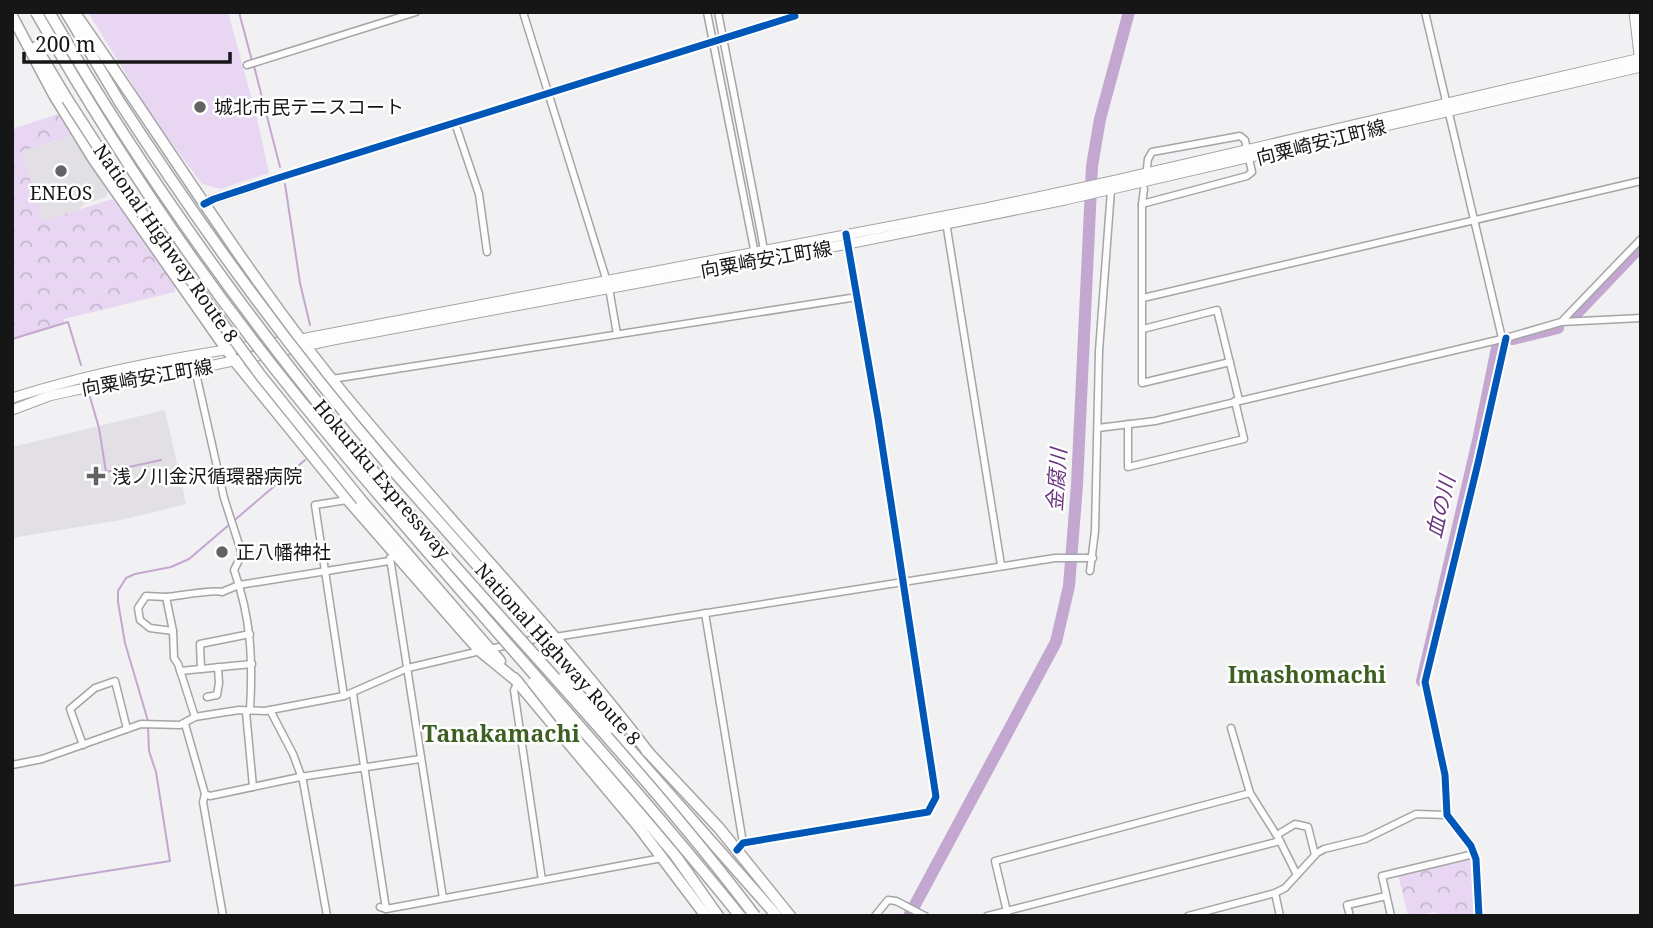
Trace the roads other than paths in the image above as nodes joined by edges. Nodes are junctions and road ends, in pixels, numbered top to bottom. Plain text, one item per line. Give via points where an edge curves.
1 (36, 12) edge
2 (49, 12) edge
3 (65, 12) edge
4 (74, 12) edge
5 (416, 12) edge
6 (523, 12) edge
7 (707, 12) edge
8 (718, 12) edge
9 (1425, 12) edge
10 (1634, 12) edge
11 (14, 14) edge
12 (795, 16) dead end
13 (723, 38) junction
14 (713, 41) junction
15 (1640, 58) edge
16 (251, 64) dead end
17 (1641, 67) edge
18 (549, 93) junction
19 (1447, 107) junction
20 (455, 122) junction
21 (1248, 155) junction
22 (1147, 168) dead end
23 (278, 178) joint
24 (1641, 181) edge
25 (1111, 186) junction
26 (1144, 189) dead end
27 (204, 204) junction
28 (1142, 204) junction
29 (946, 220) junction
30 (1474, 220) junction
31 (847, 239) junction
32 (1641, 239) edge
33 (764, 250) junction
34 (487, 252) dead end
35 (754, 252) junction
36 (760, 260) junction
37 (607, 284) junction
38 (857, 297) junction
39 (1143, 298) junction
40 (1641, 317) edge
41 (1561, 322) junction
42 (1143, 329) junction
43 (617, 334) junction
44 (1504, 338) junction
45 (304, 342) junction
46 (226, 349) junction
47 (234, 360) junction
48 (1230, 362) junction
49 (195, 369) junction
50 (332, 380) junction
51 (12, 398) edge
52 (1237, 400) junction
53 (12, 410) edge
54 (1128, 424) junction
55 (1098, 428) junction
56 (348, 500) junction
57 (391, 556) junction
58 (1091, 559) junction
59 (438, 565) junction
60 (1001, 565) junction
61 (325, 571) junction
62 (1090, 571) dead end
63 (903, 581) junction
64 (239, 584) junction
65 (472, 586) junction
66 (166, 597) junction
67 (705, 613) junction
68 (173, 631) junction
69 (250, 634) junction
70 (554, 637) junction
71 (540, 638) junction
72 (485, 650) junction
73 (252, 664) junction
74 (218, 667) junction
75 (408, 668) junction
76 (201, 669) junction
77 (180, 671) junction
78 (517, 682) junction
79 (353, 694) junction
80 (344, 696) junction
81 (207, 697) dead end
82 (250, 710) junction
83 (270, 710) junction
84 (195, 717) junction
85 (185, 724) junction
86 (1231, 728) dead end
87 (127, 729) junction
88 (83, 745) junction
89 (648, 752) junction
90 (420, 759) junction
91 (12, 765) edge
92 (363, 768) junction
93 (300, 777) junction
94 (253, 787) junction
95 (1250, 793) junction
96 (205, 794) junction
97 (1447, 815) junction
98 (1278, 838) junction
99 (740, 847) junction
100 (1474, 854) junction
101 (1315, 855) junction
102 (662, 858) junction
103 (1297, 875) junction
104 (542, 880) junction
105 (1275, 893) junction
106 (1387, 896) junction
107 (443, 898) junction
108 (1008, 913) edge
109 (223, 916) edge
110 (327, 916) edge
111 (706, 916) edge
112 (718, 916) edge
113 (740, 916) edge
114 (755, 916) edge
115 (777, 916) edge
116 (790, 916) edge
117 (875, 916) edge
118 (925, 916) edge
119 (987, 916) edge
120 (1188, 916) edge
121 (1280, 916) edge
122 (1350, 916) edge
123 (1391, 916) edge
124 (1479, 916) edge

1 - 59 highway, Hokuriku Expressway, bridge via 135,174 232,311 289,387
2 - 65 highway, Hokuriku Expressway, bridge via 146,168 241,304 351,445
3 - 71 highway, National Highway Route 8, bridge via 191,211 297,353
4 - 27 highway
5 - 16 street
6 - 18 street
7 - 14 street
8 - 13 street
9 - 19 street
10 - 15 main road
11 - 46 highway via 54,95 94,160
11 - 72 highway, National Highway Route 8, bridge via 131,198 253,365
12 - 13 street
13 - 14 street
13 - 33 street
14 - 18 street
14 - 35 street
15 - 17 main road
15 - 19 main road, 向粟崎安江町線
17 - 19 main road, 向粟崎安江町線
18 - 20 street
18 - 37 street
19 - 21 main road, 向粟崎安江町線
19 - 30 street
20 - 23 street
20 - 34 street via 479,194
21 - 22 street via 1240,136 1152,152
21 - 25 main road, 向粟崎安江町線
21 - 28 street via 1252,172 1247,176
23 - 27 main road
24 - 30 street
25 - 29 main road, 向粟崎安江町線
25 - 55 street
26 - 28 street
27 - 45 highway
28 - 39 street
29 - 31 main road, 向粟崎安江町線
29 - 60 street
30 - 39 street
30 - 44 street
31 - 33 main road, 向粟崎安江町線
31 - 36 main road, 向粟崎安江町線
31 - 38 street
32 - 41 street
33 - 35 main road, 向粟崎安江町線
33 - 36 street
35 - 36 street
35 - 37 main road, 向粟崎安江町線
36 - 37 main road, 向粟崎安江町線
37 - 43 street
37 - 45 main road, 向粟崎安江町線
38 - 43 street
38 - 63 street
39 - 42 street
40 - 41 street
41 - 44 street
42 - 48 street via 1217,310
42 - 48 street via 1142,383
43 - 50 street
44 - 52 street
44 - 97 street via 1425,682 1444,775
45 - 46 main road, 向粟崎安江町線
45 - 47 main road, 向粟崎安江町線
45 - 50 highway
46 - 47 highway
46 - 51 main road, 向粟崎安江町線
47 - 49 main road, 向粟崎安江町線
47 - 56 highway
48 - 52 street
49 - 53 main road, 向粟崎安江町線 via 67,392
49 - 64 street via 231,523 243,554 234,570
50 - 70 highway
52 - 54 street
52 - 54 street via 1244,439 1128,467
54 - 55 street
55 - 58 street
56 - 57 highway
56 - 61 street via 315,505
57 - 61 street
57 - 72 highway
57 - 75 street
58 - 60 street
58 - 62 street
59 - 112 highway, bridge
59 - 113 highway, Hokuriku Expressway, bridge
60 - 63 street
61 - 64 street
61 - 80 street
63 - 67 street
63 - 99 street via 936,797 928,811
64 - 66 street via 222,592
64 - 69 street
65 - 114 highway, Hokuriku Expressway, bridge via 646,783
65 - 115 highway, bridge via 602,719
66 - 68 street
66 - 68 street via 146,596 138,608 140,620 150,628
67 - 70 street
67 - 99 street
68 - 77 street via 174,658
69 - 73 street
69 - 76 street via 200,644
70 - 89 highway
71 - 72 street
71 - 89 highway, National Highway Route 8
72 - 75 street
72 - 78 highway
73 - 74 street
73 - 82 street
74 - 76 street
74 - 81 street via 216,695
75 - 79 street
75 - 90 street
76 - 77 street
77 - 84 street
78 - 102 highway
78 - 104 street via 514,690
79 - 80 street
79 - 92 street
80 - 83 street
82 - 83 street
82 - 84 street
82 - 94 street via 246,712
83 - 93 street
84 - 85 street
85 - 87 street
85 - 96 street
86 - 95 street
87 - 88 street
87 - 88 street via 115,681 95,688 69,709
88 - 91 street
89 - 99 highway, National Highway Route 8
90 - 92 street
90 - 107 street
92 - 93 street
92 - 107 street via 383,908
93 - 94 street
93 - 110 street
94 - 96 street
95 - 98 street
95 - 108 street via 995,862
96 - 109 street
97 - 100 street
97 - 101 street via 1416,814
98 - 101 street via 1295,824 1308,827
98 - 103 street
98 - 108 street
99 - 116 highway, National Highway Route 8
100 - 106 street via 1382,876
100 - 124 street
101 - 103 street
102 - 104 street
102 - 111 highway
103 - 105 street
104 - 107 street
105 - 120 street
105 - 121 street
106 - 122 street via 1347,905
106 - 123 street
108 - 119 street
117 - 118 street via 888,900

